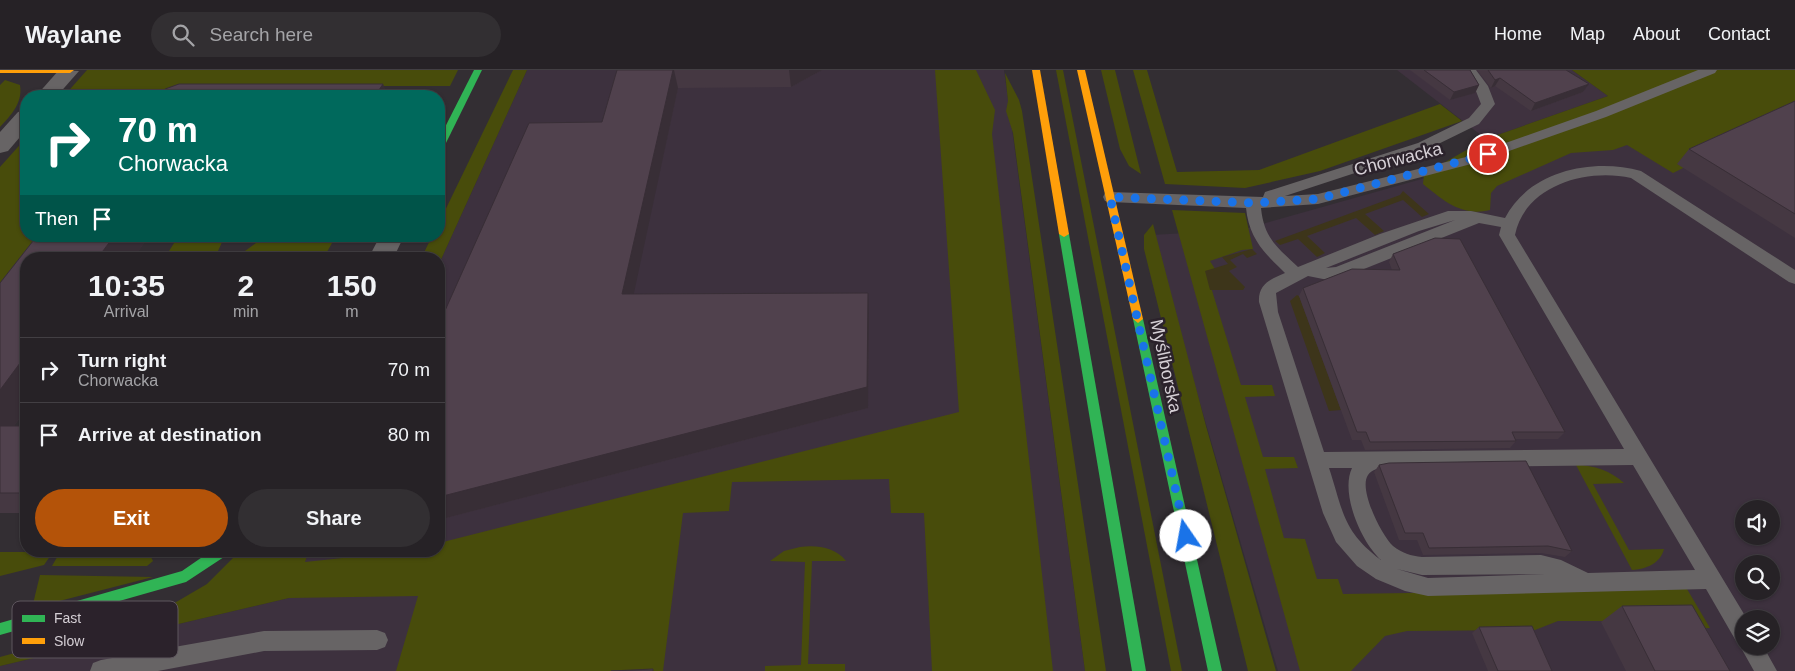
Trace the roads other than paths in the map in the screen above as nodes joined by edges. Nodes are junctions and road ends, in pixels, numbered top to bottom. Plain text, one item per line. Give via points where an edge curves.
1 (0, 70) edge
2 (70, 70) edge
3 (478, 70) edge
4 (1036, 70) edge
5 (1080, 70) edge
6 (1469, 70) edge
7 (1710, 70) edge
8 (52, 90) edge
9 (20, 124) edge
10 (445, 135) edge
11 (0, 146) edge
12 (1110, 197) junction
13 (1254, 203) junction
14 (1508, 224) junction
15 (1301, 272) junction
16 (1795, 278) edge
17 (1638, 457) junction
18 (1395, 459) junction
19 (1317, 460) junction
20 (213, 557) edge
21 (1712, 579) junction
22 (1594, 582) junction
23 (98, 601) edge
24 (1735, 619) edge
25 (377, 640) dead end
26 (1756, 655) edge
27 (178, 657) edge
28 (172, 658) edge
29 (101, 671) edge
30 (1139, 671) edge
31 (1215, 671) edge
32 (1766, 671) edge

1 - 2 main road
2 - 8 street
3 - 10 main road
4 - 30 main road
5 - 12 main road, Myśliborska
6 - 13 lane via 1481,86 1488,104 1474,121 1423,146 1305,183
7 - 13 lane, Chorwacka via 1601,114 1470,160 1318,199
9 - 11 street
12 - 13 lane, Chorwacka
12 - 31 main road, Myśliborska
13 - 15 lane via 1255,224 1269,248
14 - 15 lane via 1457,215 1441,218
14 - 16 lane via 1517,208 1558,180 1579,172 1623,171 1636,174
14 - 17 lane via 1507,235
15 - 19 lane via 1275,284 1266,296
17 - 18 lane
17 - 21 lane
18 - 19 lane
18 - 22 lane via 1367,464 1358,472 1356,480 1374,536 1395,558 1422,566 1541,564
19 - 22 lane via 1346,541 1388,576 1428,588
20 - 23 main road via 186,576
21 - 22 lane
21 - 24 lane
25 - 27 lane via 264,641
26 - 32 lane
28 - 29 lane

